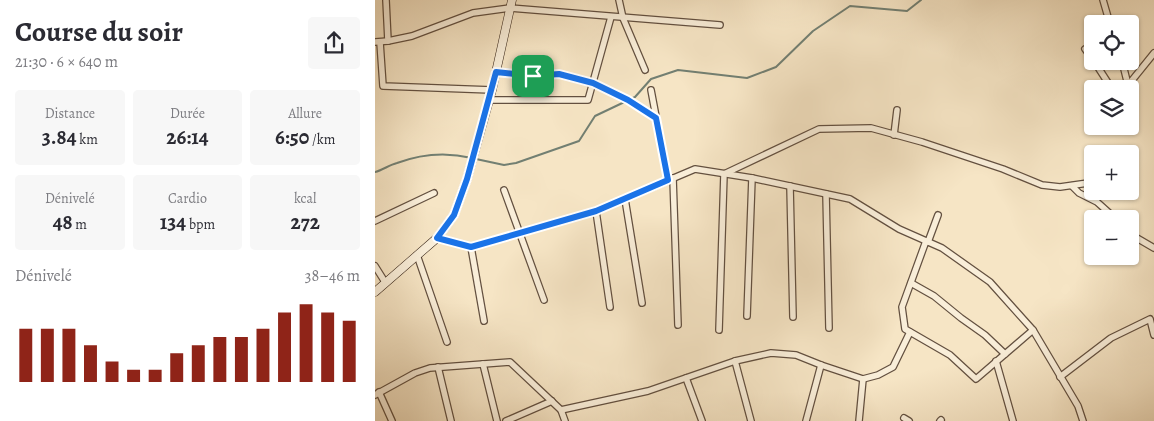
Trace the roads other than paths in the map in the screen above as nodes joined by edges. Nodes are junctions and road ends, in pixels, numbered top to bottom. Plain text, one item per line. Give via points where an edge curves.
1 (386, 0) edge
2 (619, 0) edge
3 (1103, 0) edge
4 (511, 4) edge
5 (1107, 15) edge
6 (611, 17) junction
7 (623, 18) junction
8 (719, 25) dead end
9 (388, 41) junction
10 (377, 42) edge
11 (1154, 55) edge
12 (645, 70) dead end
13 (496, 72) junction
14 (1133, 80) edge
15 (593, 83) junction
16 (492, 90) junction
17 (651, 90) dead end
18 (489, 100) junction
19 (897, 110) dead end
20 (656, 118) junction
21 (894, 135) junction
22 (723, 174) junction
23 (753, 178) junction
24 (670, 179) junction
25 (1084, 184) edge
26 (790, 186) junction
27 (1072, 186) junction
28 (504, 190) dead end
29 (434, 193) dead end
30 (826, 194) junction
31 (625, 199) junction
32 (1106, 210) edge
33 (596, 211) junction
34 (939, 215) dead end
35 (375, 221) edge
36 (520, 233) junction
37 (437, 238) junction
38 (1139, 239) edge
39 (927, 241) junction
40 (471, 247) junction
41 (1154, 248) edge
42 (417, 255) junction
43 (375, 266) edge
44 (385, 282) junction
45 (911, 283) junction
46 (375, 292) edge
47 (544, 300) dead end
48 (642, 303) dead end
49 (610, 307) dead end
50 (747, 316) dead end
51 (793, 317) dead end
52 (484, 321) dead end
53 (678, 325) dead end
54 (829, 328) dead end
55 (719, 330) dead end
56 (1033, 330) junction
57 (911, 332) junction
58 (1154, 336) edge
59 (447, 342) dead end
60 (1005, 354) junction
61 (735, 361) junction
62 (996, 361) junction
63 (483, 364) junction
64 (821, 365) junction
65 (438, 367) junction
66 (1060, 377) junction
67 (686, 378) junction
68 (863, 378) junction
69 (377, 394) edge
70 (552, 401) junction
71 (561, 410) junction
72 (392, 421) edge
73 (451, 421) edge
74 (497, 421) edge
75 (506, 421) edge
76 (565, 421) edge
77 (702, 421) edge
78 (751, 421) edge
79 (806, 421) edge
80 (859, 421) edge
81 (1013, 421) edge
82 (1083, 421) edge

1 - 9 street
2 - 7 street
3 - 5 street
4 - 6 street
4 - 9 street
4 - 13 street
6 - 7 street
6 - 15 street
7 - 8 street
7 - 12 street
9 - 10 street
10 - 16 street via 383,86
11 - 14 street
13 - 15 street via 533,76 559,74
13 - 16 street
15 - 18 street via 588,100
15 - 20 street
16 - 18 street
17 - 20 street
18 - 37 street via 454,215
19 - 21 street
20 - 24 street
21 - 22 street via 871,128 819,129
21 - 27 street via 1003,169 1042,185
22 - 23 street
22 - 24 street via 695,169
22 - 55 street
23 - 26 street
23 - 50 street
24 - 31 street
24 - 53 street
25 - 27 street
26 - 30 street
26 - 51 street
27 - 32 street
28 - 36 street
29 - 35 street
30 - 39 street via 850,199 899,229
30 - 54 street
31 - 33 street
31 - 48 street
33 - 36 street
33 - 49 street
34 - 39 street
36 - 40 street
36 - 47 street
37 - 40 street
37 - 42 street
38 - 41 street
39 - 45 street
39 - 56 street via 990,282
40 - 52 street
42 - 44 street
42 - 59 street
43 - 44 street
44 - 46 street
45 - 57 street via 902,307 905,329
45 - 60 street via 934,296
56 - 60 street
56 - 66 street
57 - 62 street via 950,354 976,379
57 - 68 street via 893,367
58 - 66 street via 1150,319 1128,328
60 - 62 street
61 - 64 street via 771,353 796,355
61 - 67 street
61 - 78 street
62 - 81 street
63 - 65 street
63 - 70 street via 510,362
63 - 74 street
64 - 68 street
64 - 79 street
65 - 69 street via 415,373
65 - 73 street
66 - 82 street via 1078,406
67 - 71 street via 648,391
67 - 77 street
68 - 80 street
69 - 72 street
70 - 71 street
70 - 75 street
71 - 76 street

